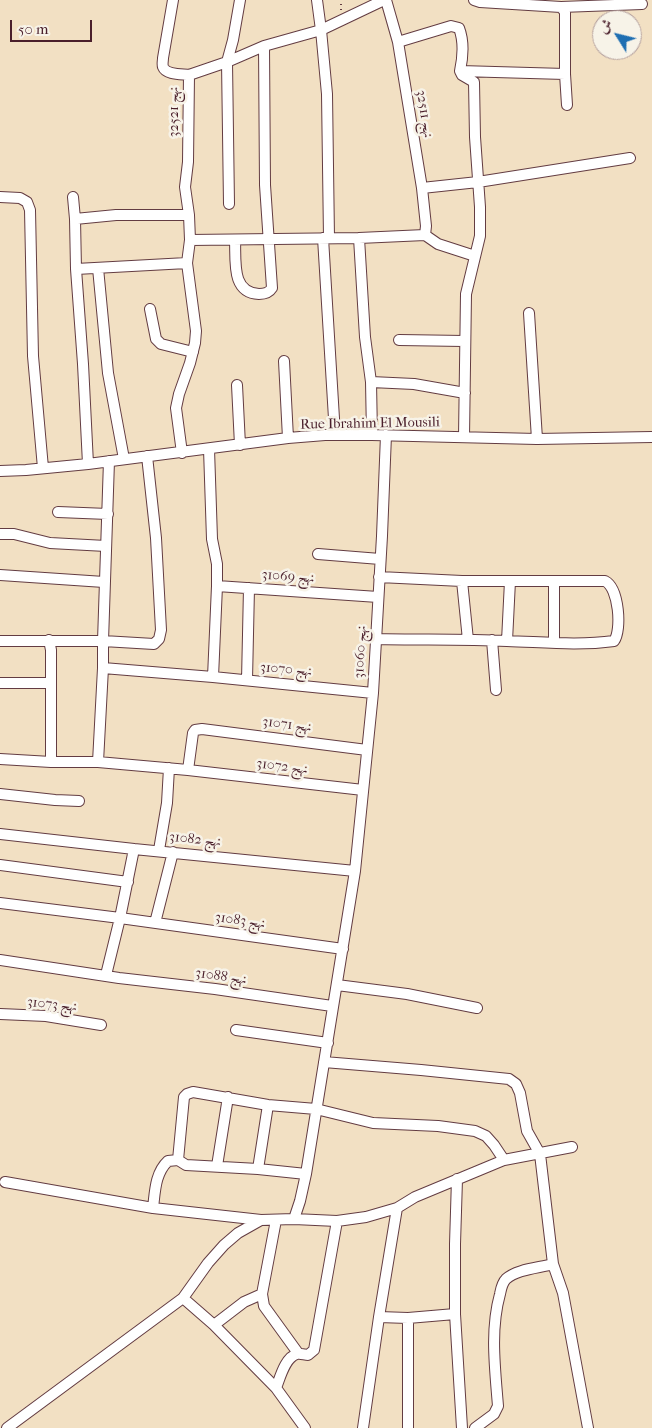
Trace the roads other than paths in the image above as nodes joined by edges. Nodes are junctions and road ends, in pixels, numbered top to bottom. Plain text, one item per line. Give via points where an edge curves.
1 (173, 0) edge
2 (240, 0) edge
3 (317, 0) edge
4 (385, 0) edge
5 (474, 0) edge
6 (646, 3) edge
7 (561, 7) junction
8 (321, 30) junction
9 (398, 42) junction
10 (264, 46) junction
11 (227, 62) junction
12 (460, 71) junction
13 (565, 74) junction
14 (189, 75) junction
15 (567, 105) dead end
16 (630, 158) dead end
17 (478, 182) junction
18 (422, 188) junction
19 (0, 197) edge
20 (73, 197) dead end
21 (228, 204) dead end
22 (189, 215) junction
23 (75, 219) junction
24 (425, 235) junction
25 (326, 238) junction
26 (359, 238) junction
27 (268, 239) junction
28 (190, 240) junction
29 (235, 240) junction
30 (475, 256) junction
31 (187, 263) junction
32 (98, 268) junction
33 (76, 269) junction
34 (150, 309) dead end
35 (529, 313) dead end
36 (398, 340) dead end
37 (464, 341) junction
38 (193, 352) junction
39 (284, 361) dead end
40 (371, 382) junction
41 (237, 385) dead end
42 (465, 394) junction
43 (335, 435) junction
44 (372, 435) junction
45 (386, 435) junction
46 (464, 437) junction
47 (652, 437) edge
48 (288, 438) junction
49 (537, 439) junction
50 (240, 445) junction
51 (208, 449) junction
52 (182, 452) junction
53 (147, 456) junction
54 (124, 459) junction
55 (109, 462) junction
56 (88, 464) junction
57 (43, 468) junction
58 (0, 471) edge
59 (58, 512) dead end
60 (108, 514) junction
61 (0, 534) edge
62 (106, 546) junction
63 (318, 554) dead end
64 (380, 559) junction
65 (0, 575) edge
66 (379, 578) junction
67 (462, 581) junction
68 (510, 581) junction
69 (104, 582) junction
70 (554, 582) junction
71 (217, 586) junction
72 (249, 588) junction
73 (378, 597) junction
74 (376, 639) junction
75 (49, 640) junction
76 (103, 640) junction
77 (468, 640) junction
78 (492, 640) junction
79 (507, 640) junction
80 (0, 641) edge
81 (554, 643) junction
82 (103, 668) junction
83 (213, 677) junction
84 (247, 680) junction
85 (0, 683) edge
86 (50, 683) junction
87 (496, 690) dead end
88 (373, 692) junction
89 (367, 750) junction
90 (0, 759) edge
91 (51, 762) junction
92 (98, 762) junction
93 (169, 768) junction
94 (193, 770) junction
95 (364, 790) junction
96 (0, 794) edge
97 (79, 801) dead end
98 (0, 834) edge
99 (134, 849) junction
100 (159, 850) junction
101 (173, 852) junction
102 (0, 865) edge
103 (355, 871) junction
104 (128, 882) junction
105 (0, 903) edge
106 (120, 918) junction
107 (155, 923) junction
108 (343, 949) junction
109 (0, 960) edge
110 (106, 975) junction
111 (337, 985) junction
112 (332, 1006) junction
113 (477, 1008) dead end
114 (0, 1014) edge
115 (101, 1025) dead end
116 (236, 1030) dead end
117 (328, 1043) junction
118 (324, 1062) junction
119 (228, 1097) junction
120 (268, 1104) junction
121 (316, 1109) junction
122 (572, 1147) dead end
123 (540, 1154) junction
124 (178, 1160) junction
125 (504, 1160) junction
126 (217, 1166) junction
127 (258, 1169) junction
128 (306, 1174) junction
129 (457, 1179) junction
130 (5, 1182) dead end
131 (153, 1208) junction
132 (397, 1208) junction
133 (294, 1219) junction
134 (261, 1220) junction
135 (276, 1220) junction
136 (337, 1221) junction
137 (553, 1264) junction
138 (262, 1294) junction
139 (183, 1298) junction
140 (455, 1314) junction
141 (379, 1317) junction
142 (408, 1318) junction
143 (214, 1325) junction
144 (298, 1354) junction
145 (276, 1388) junction
146 (7, 1428) edge
147 (305, 1428) edge
148 (363, 1428) edge
149 (408, 1428) edge
150 (462, 1428) edge
151 (475, 1428) edge
152 (588, 1428) edge

1 - 14 street, نهج 32521 via 164,67 174,73
2 - 11 street
3 - 8 street
4 - 8 street
4 - 9 street, نهج 32511
5 - 7 street
6 - 7 street
7 - 13 street via 565,12
8 - 10 street
8 - 25 street via 326,94
9 - 12 street via 450,26 458,28 462,44
9 - 18 street, نهج 32511
10 - 11 street
10 - 27 street
11 - 14 street
11 - 21 street
12 - 13 street
12 - 17 street via 474,82
13 - 15 street
14 - 22 street, نهج 32521 via 185,187
16 - 17 street
17 - 18 street
17 - 30 street via 480,236
18 - 24 street, نهج 32511
19 - 57 street via 20,198 27,202 30,210 33,356
20 - 23 street
22 - 23 street via 116,215
22 - 28 street, نهج 32521
23 - 33 street
24 - 26 street
24 - 30 street via 438,244
25 - 26 street
25 - 27 street
25 - 43 street
26 - 40 street
27 - 29 street
27 - 29 street via 272,288 263,294 254,294 240,286
28 - 29 street
28 - 31 street, نهج 32521
30 - 37 street via 466,294
31 - 32 street
31 - 38 street, نهج 32521 via 196,331
32 - 33 street
32 - 54 street via 108,373
33 - 56 street
34 - 38 street via 156,339 161,344
35 - 49 street
36 - 37 street
37 - 42 street
38 - 52 street, نهج 32521 via 176,408
39 - 48 street
40 - 42 street via 414,384
40 - 44 street
41 - 50 street
42 - 46 street
43 - 44 street, Rue Ibrahim El Mousili
43 - 48 street, Rue Ibrahim El Mousili
44 - 45 street, Rue Ibrahim El Mousili
45 - 46 street, Rue Ibrahim El Mousili
45 - 64 street, نهج 31060
46 - 49 street, Rue Ibrahim El Mousili
47 - 49 street, Rue Ibrahim El Mousili
48 - 50 street, Rue Ibrahim El Mousili
50 - 51 street, Rue Ibrahim El Mousili
51 - 52 street, Rue Ibrahim El Mousili
51 - 71 street
52 - 53 street, Rue Ibrahim El Mousili
53 - 54 street, Rue Ibrahim El Mousili
53 - 76 street via 156,538 160,639 151,644
54 - 55 street, Rue Ibrahim El Mousili
55 - 56 street, Rue Ibrahim El Mousili
55 - 60 street
56 - 57 street, Rue Ibrahim El Mousili
57 - 58 street, Rue Ibrahim El Mousili
59 - 60 street
60 - 62 street
61 - 62 street via 50,543
62 - 69 street
63 - 64 street
64 - 66 street, نهج 31060
65 - 69 street
66 - 67 street
66 - 73 street, نهج 31060
67 - 68 street
67 - 77 street
68 - 70 street
68 - 79 street
69 - 76 street
70 - 81 street
70 - 81 street via 596,580 610,583 617,601 618,632 614,641
71 - 72 street, نهج 31069
71 - 83 street
72 - 73 street, نهج 31069
72 - 84 street
73 - 74 street, نهج 31060
74 - 77 street
74 - 88 street, نهج 31060
75 - 76 street
75 - 80 street
75 - 86 street
76 - 82 street
77 - 78 street
78 - 79 street
78 - 87 street
79 - 81 street
82 - 83 street, نهج 31070
82 - 92 street
83 - 84 street, نهج 31070
84 - 88 street, نهج 31070
85 - 86 street
86 - 91 street
88 - 89 street, نهج 31060
89 - 94 street, نهج 31071 via 202,729 193,733
89 - 95 street, نهج 31060
90 - 91 street, نهج 31072
91 - 92 street, نهج 31072
92 - 93 street, نهج 31072
93 - 94 street, نهج 31072
93 - 100 street
94 - 95 street, نهج 31072
95 - 103 street, نهج 31060
96 - 97 street
98 - 99 street, نهج 31082
99 - 100 street, نهج 31082
99 - 104 street
100 - 101 street, نهج 31082
101 - 103 street, نهج 31082
101 - 107 street
102 - 104 street
103 - 108 street, نهج 31060
104 - 106 street
105 - 106 street
106 - 107 street, نهج 31083
106 - 110 street
107 - 108 street, نهج 31083
108 - 111 street
109 - 110 street, نهج 31088
110 - 112 street, نهج 31088
111 - 112 street
111 - 113 street
112 - 117 street
114 - 115 street, نهج 31073 via 46,1016
116 - 117 street
117 - 118 street
118 - 121 street
118 - 123 street via 509,1079 520,1093 527,1131
119 - 120 street
119 - 124 street via 198,1092 187,1094
119 - 126 street
120 - 121 street
120 - 127 street
121 - 125 street via 373,1124 475,1131 486,1136
121 - 128 street
122 - 123 street
123 - 125 street
123 - 137 street
124 - 126 street via 186,1165
124 - 131 street via 168,1161 159,1172
125 - 129 street
126 - 127 street
127 - 128 street
128 - 133 street
129 - 132 street
129 - 140 street
130 - 131 street
131 - 134 street
132 - 136 street
132 - 141 street
133 - 135 street
133 - 136 street
134 - 135 street
134 - 139 street via 224,1245
135 - 138 street
136 - 144 street via 314,1350 308,1355
137 - 151 street via 516,1274 503,1283 494,1314 498,1406 494,1414
137 - 152 street via 562,1293
138 - 143 street via 244,1302
138 - 144 street via 264,1306
139 - 143 street
139 - 146 street
140 - 142 street
140 - 150 street
141 - 142 street
141 - 148 street
142 - 149 street
143 - 145 street
144 - 145 street via 287,1362
145 - 147 street

